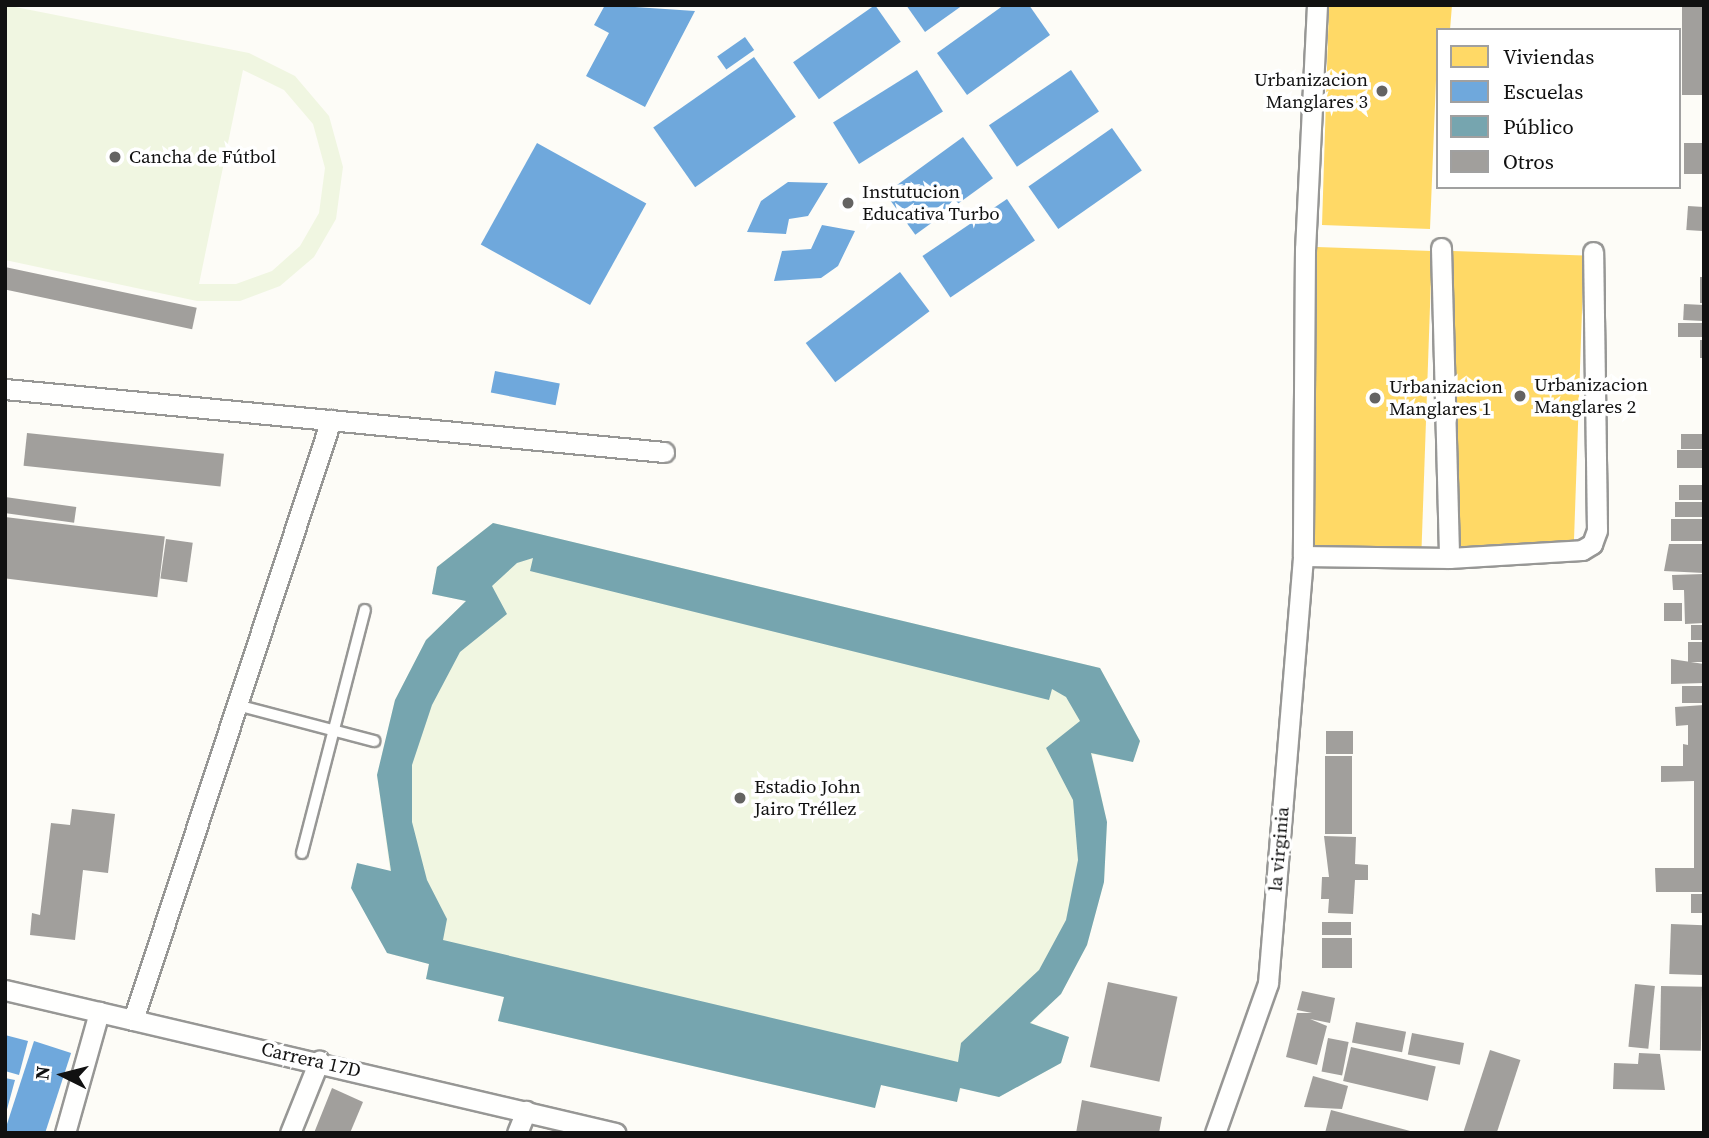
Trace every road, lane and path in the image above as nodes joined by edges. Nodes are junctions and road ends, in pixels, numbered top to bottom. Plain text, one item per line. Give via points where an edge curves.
1 (1317, 5) edge
2 (1441, 248) dead end
3 (1593, 252) dead end
4 (5, 388) edge
5 (331, 420) junction
6 (664, 452) dead end
7 (1303, 556) junction
8 (1449, 558) junction
9 (365, 610) dead end
10 (237, 705) junction
11 (334, 731) junction
12 (374, 741) dead end
13 (302, 853) dead end
14 (5, 990) edge
15 (99, 1012) junction
16 (134, 1020) junction
17 (319, 1061) junction
18 (526, 1111) junction
19 (65, 1133) edge
20 (290, 1133) edge
21 (517, 1133) edge
22 (615, 1133) edge
23 (1215, 1133) edge

1 - 7 street, la virginia via 1305,249
2 - 8 street
3 - 8 street via 1597,530 1592,544 1582,550
4 - 5 street
5 - 6 street
5 - 10 street
7 - 8 street
7 - 23 street, la virginia via 1268,983
9 - 11 lane
10 - 11 lane
10 - 16 street
11 - 12 lane
11 - 13 lane
14 - 15 street, Carrera 17D
15 - 16 street, Carrera 17D
15 - 19 street
16 - 17 street, Carrera 17D
17 - 18 street, Carrera 17D
17 - 20 street
18 - 21 street
18 - 22 street, Carrera 17D

